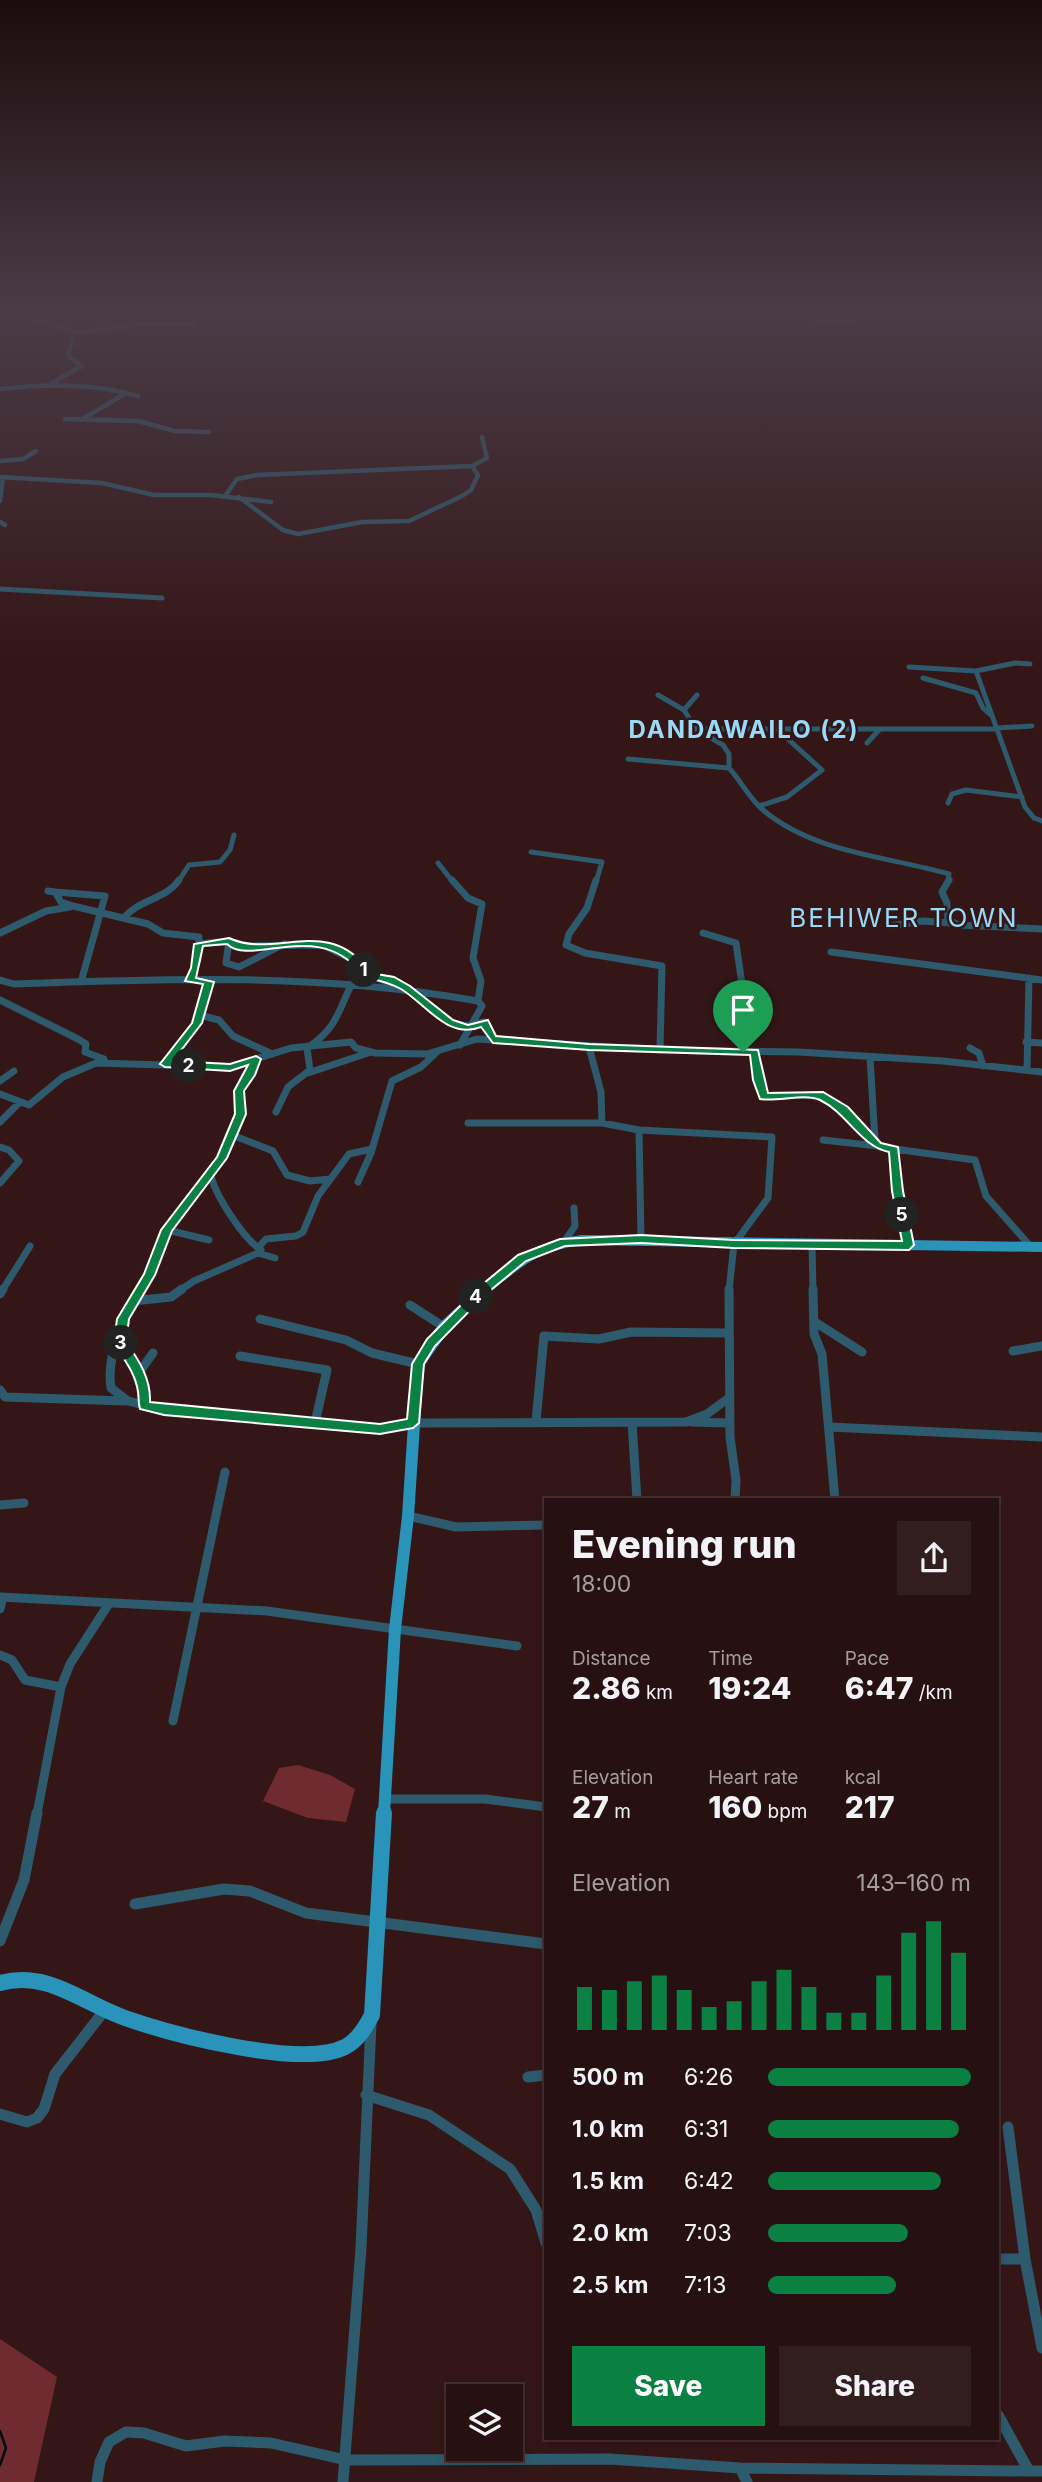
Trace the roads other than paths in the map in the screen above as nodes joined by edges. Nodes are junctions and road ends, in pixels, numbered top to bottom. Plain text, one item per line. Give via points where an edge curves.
1 (156, 426) edge
2 (209, 432) dead end
3 (482, 437) dead end
4 (36, 452) dead end
5 (0, 461) edge
6 (472, 466) junction
7 (2, 477) edge
8 (225, 496) junction
9 (239, 497) junction
10 (0, 501) edge
11 (271, 502) dead end
12 (0, 589) edge
13 (162, 598) dead end
14 (1030, 664) dead end
15 (909, 667) dead end
16 (976, 671) junction
17 (923, 678) dead end
18 (658, 695) dead end
19 (697, 695) dead end
20 (684, 710) junction
21 (994, 719) junction
22 (1032, 726) dead end
23 (696, 729) junction
24 (997, 729) junction
25 (879, 730) junction
26 (779, 731) junction
27 (867, 743) dead end
28 (628, 759) dead end
29 (730, 768) junction
30 (1022, 797) junction
31 (948, 803) dead end
32 (759, 806) junction
33 (1042, 821) edge
34 (234, 835) dead end
35 (531, 852) dead end
36 (438, 863) dead end
37 (73, 906) junction
38 (100, 915) junction
39 (124, 918) junction
40 (954, 923) junction
41 (890, 926) dead end
42 (1042, 929) edge
43 (0, 933) edge
44 (703, 933) dead end
45 (229, 941) junction
46 (286, 942) junction
47 (199, 944) junction
48 (831, 952) dead end
49 (362, 967) junction
50 (1029, 978) junction
51 (0, 980) edge
52 (1042, 980) edge
53 (190, 981) junction
54 (80, 982) junction
55 (209, 982) junction
56 (349, 983) junction
57 (407, 988) junction
58 (0, 1000) edge
59 (478, 1001) junction
60 (199, 1015) junction
61 (468, 1028) junction
62 (493, 1039) junction
63 (1027, 1042) junction
64 (1042, 1043) edge
65 (460, 1045) junction
66 (589, 1047) junction
67 (307, 1048) junction
68 (970, 1048) dead end
69 (660, 1050) junction
70 (438, 1051) junction
71 (371, 1052) junction
72 (743, 1052) junction
73 (754, 1052) junction
74 (274, 1055) junction
75 (870, 1057) junction
76 (256, 1059) junction
77 (121, 1062) junction
78 (165, 1064) junction
79 (983, 1066) junction
80 (14, 1070) dead end
81 (1027, 1070) junction
82 (1042, 1072) edge
83 (308, 1073) junction
84 (0, 1081) edge
85 (0, 1094) edge
86 (19, 1103) junction
87 (276, 1112) dead end
88 (0, 1122) edge
89 (468, 1123) dead end
90 (602, 1124) junction
91 (639, 1130) junction
92 (232, 1135) junction
93 (823, 1140) dead end
94 (876, 1144) junction
95 (0, 1147) edge
96 (372, 1149) junction
97 (895, 1149) junction
98 (210, 1171) junction
99 (332, 1178) junction
100 (358, 1182) dead end
101 (0, 1183) edge
102 (574, 1208) dead end
103 (167, 1230) junction
104 (244, 1237) junction
105 (273, 1238) junction
106 (641, 1239) junction
107 (209, 1240) dead end
108 (564, 1241) junction
109 (734, 1244) junction
110 (813, 1244) junction
111 (30, 1245) dead end
112 (909, 1245) junction
113 (1037, 1248) edge
114 (262, 1251) junction
115 (275, 1258) dead end
116 (144, 1284) junction
117 (0, 1294) edge
118 (154, 1298) junction
119 (133, 1301) junction
120 (410, 1305) dead end
121 (260, 1319) dead end
122 (815, 1322) junction
123 (444, 1328) junction
124 (727, 1333) junction
125 (120, 1343) junction
126 (1042, 1346) edge
127 (1013, 1351) dead end
128 (862, 1352) dead end
129 (153, 1353) dead end
130 (240, 1356) dead end
131 (418, 1364) junction
132 (138, 1374) junction
133 (0, 1390) edge
134 (730, 1398) junction
135 (128, 1401) junction
136 (144, 1405) junction
137 (536, 1421) junction
138 (632, 1422) junction
139 (686, 1422) junction
140 (315, 1423) junction
141 (413, 1423) junction
142 (730, 1423) junction
143 (829, 1427) junction
144 (1042, 1437) edge
145 (225, 1472) dead end
146 (637, 1498) edge
147 (734, 1498) edge
148 (835, 1498) edge
149 (24, 1503) dead end
150 (0, 1505) edge
151 (408, 1516) junction
152 (544, 1525) edge
153 (2, 1597) edge
154 (108, 1605) junction
155 (0, 1609) edge
156 (198, 1609) junction
157 (395, 1629) junction
158 (517, 1646) dead end
159 (0, 1655) edge
160 (61, 1687) junction
161 (173, 1721) dead end
162 (386, 1799) junction
163 (544, 1807) edge
164 (135, 1904) dead end
165 (379, 1925) junction
166 (0, 1941) edge
167 (544, 1944) edge
168 (3, 1978) edge
169 (104, 2011) junction
170 (372, 2015) junction
171 (544, 2075) edge
172 (528, 2077) dead end
173 (366, 2095) junction
174 (0, 2114) edge
175 (1008, 2127) dead end
176 (544, 2236) edge
177 (999, 2259) edge
178 (1025, 2259) junction
179 (1042, 2348) edge
180 (999, 2417) edge
181 (346, 2460) junction
182 (740, 2468) junction
183 (1035, 2471) edge
184 (97, 2482) edge
185 (343, 2482) edge
186 (747, 2482) edge

1 - 2 street
3 - 6 street via 487,458
4 - 5 street via 23,459
6 - 8 street via 257,475 237,479
6 - 9 street via 478,475 471,490 403,522 362,522 294,534
7 - 8 street via 111,484 168,496
7 - 10 street
8 - 9 street
9 - 11 street
12 - 13 street
14 - 16 street
15 - 16 street
16 - 21 street
17 - 21 street via 976,693
18 - 20 street
19 - 20 street
20 - 23 street
21 - 24 street
22 - 24 street
23 - 26 street
23 - 29 street via 723,745 730,754
24 - 25 street
24 - 30 street
25 - 26 street
25 - 27 street
26 - 32 street via 822,771 788,797
28 - 29 street
29 - 32 street
30 - 31 street via 966,790 952,794
30 - 33 street via 1028,815
32 - 40 street via 796,834 816,842 949,874 942,892 948,920
34 - 39 street via 220,862 189,865 172,890 132,908
35 - 69 street via 603,862 587,908 566,945 573,952 626,956 662,966
36 - 59 street via 454,877 465,898 482,904 473,958 481,981
37 - 38 street
37 - 38 street via 51,891 101,894 106,901
37 - 43 street via 46,911
38 - 39 street
38 - 54 street
39 - 47 street via 163,933 199,937
40 - 41 street
40 - 42 street
44 - 72 street via 736,943 744,998
45 - 46 street via 234,946
45 - 46 street via 226,964 239,967
45 - 47 street
46 - 49 street via 313,942 355,958
47 - 53 street
48 - 50 street
49 - 56 street
49 - 57 street via 368,975
50 - 52 street
50 - 63 street
51 - 54 street via 14,984
53 - 54 street
53 - 55 street
55 - 56 street
55 - 60 street
56 - 57 street
56 - 67 street via 336,1025
57 - 59 street
57 - 61 street via 450,1023
58 - 77 street via 86,1044 85,1052 95,1058
59 - 61 street via 482,1006
60 - 74 street via 219,1020 233,1036
60 - 78 street
61 - 62 street via 484,1022
61 - 65 street
62 - 65 street
62 - 66 street
63 - 64 street
63 - 81 street
65 - 70 street
66 - 69 street
66 - 90 street via 601,1092
67 - 71 street via 351,1042
67 - 74 street via 290,1048
67 - 83 street
68 - 79 street via 979,1053
69 - 72 street
70 - 71 street
70 - 96 street via 421,1067 392,1081
71 - 83 street
72 - 73 street
73 - 75 street
73 - 94 street via 762,1095 819,1095 844,1110
74 - 76 street
75 - 79 street
75 - 94 street
76 - 78 street via 230,1068
76 - 92 street via 239,1091 240,1114
77 - 78 street
77 - 86 street via 81,1068 29,1105
79 - 81 street
80 - 84 street
81 - 82 street
83 - 87 street via 288,1087
85 - 86 street
86 - 88 street
89 - 90 street
90 - 91 street
91 - 106 street
91 - 109 street via 772,1137 768,1198
92 - 98 street
92 - 99 street via 273,1151 286,1175 321,1181
93 - 94 street
94 - 97 street
95 - 101 street via 19,1161
96 - 99 street via 349,1154
96 - 100 street
97 - 112 street via 897,1191
97 - 113 street via 975,1160 986,1196
98 - 103 street
98 - 104 street via 211,1187
99 - 105 street via 318,1196 303,1232
102 - 108 street via 575,1226
103 - 107 street
103 - 116 street
104 - 105 street
104 - 114 street
105 - 114 street via 267,1239
106 - 108 main road
106 - 109 main road
108 - 123 main road via 522,1258
109 - 110 main road
109 - 124 street
110 - 112 main road
110 - 122 street
111 - 117 street
112 - 113 main road
114 - 115 street
114 - 118 street via 171,1297
116 - 118 street
116 - 119 street
118 - 119 street
119 - 125 street via 123,1319
120 - 123 street
121 - 131 street
122 - 128 street
122 - 143 street
123 - 131 main road
124 - 134 street
124 - 137 street via 631,1332 599,1339 544,1336
125 - 132 street
125 - 135 street via 110,1375 111,1388
126 - 127 street
129 - 132 street
130 - 140 street via 328,1371
131 - 141 main road
132 - 136 street via 145,1387
133 - 135 street via 5,1397
134 - 139 street
134 - 142 street
135 - 136 street
136 - 140 street
137 - 138 street
137 - 141 street
138 - 139 street
138 - 146 street
139 - 142 street
140 - 141 street via 380,1429
141 - 151 main road
142 - 147 street
143 - 144 street
143 - 148 street
145 - 156 street
149 - 150 street
151 - 152 street via 456,1527
151 - 157 main road
153 - 154 street
153 - 155 street
154 - 156 street
154 - 160 street via 70,1664
156 - 157 street via 267,1611
156 - 161 street
157 - 158 street
157 - 162 main road
159 - 160 street via 12,1660 17,1674 30,1685
160 - 166 street via 24,1881
162 - 163 street via 485,1799
162 - 165 main road
164 - 165 street via 224,1889 250,1891 306,1913
165 - 167 street
165 - 170 main road
168 - 169 main road via 39,1976
169 - 170 main road via 186,2034 317,2055 360,2037
169 - 174 street via 55,2074 37,2118 27,2122
170 - 173 street
171 - 172 street
173 - 176 street via 429,2115 510,2169 536,2210
173 - 181 street
175 - 178 street
177 - 178 street
178 - 179 street
180 - 183 street
181 - 182 street via 610,2459
181 - 184 street via 311,2448 258,2441 188,2446 140,2433 118,2434 104,2451
181 - 185 street
182 - 183 street
182 - 186 street

